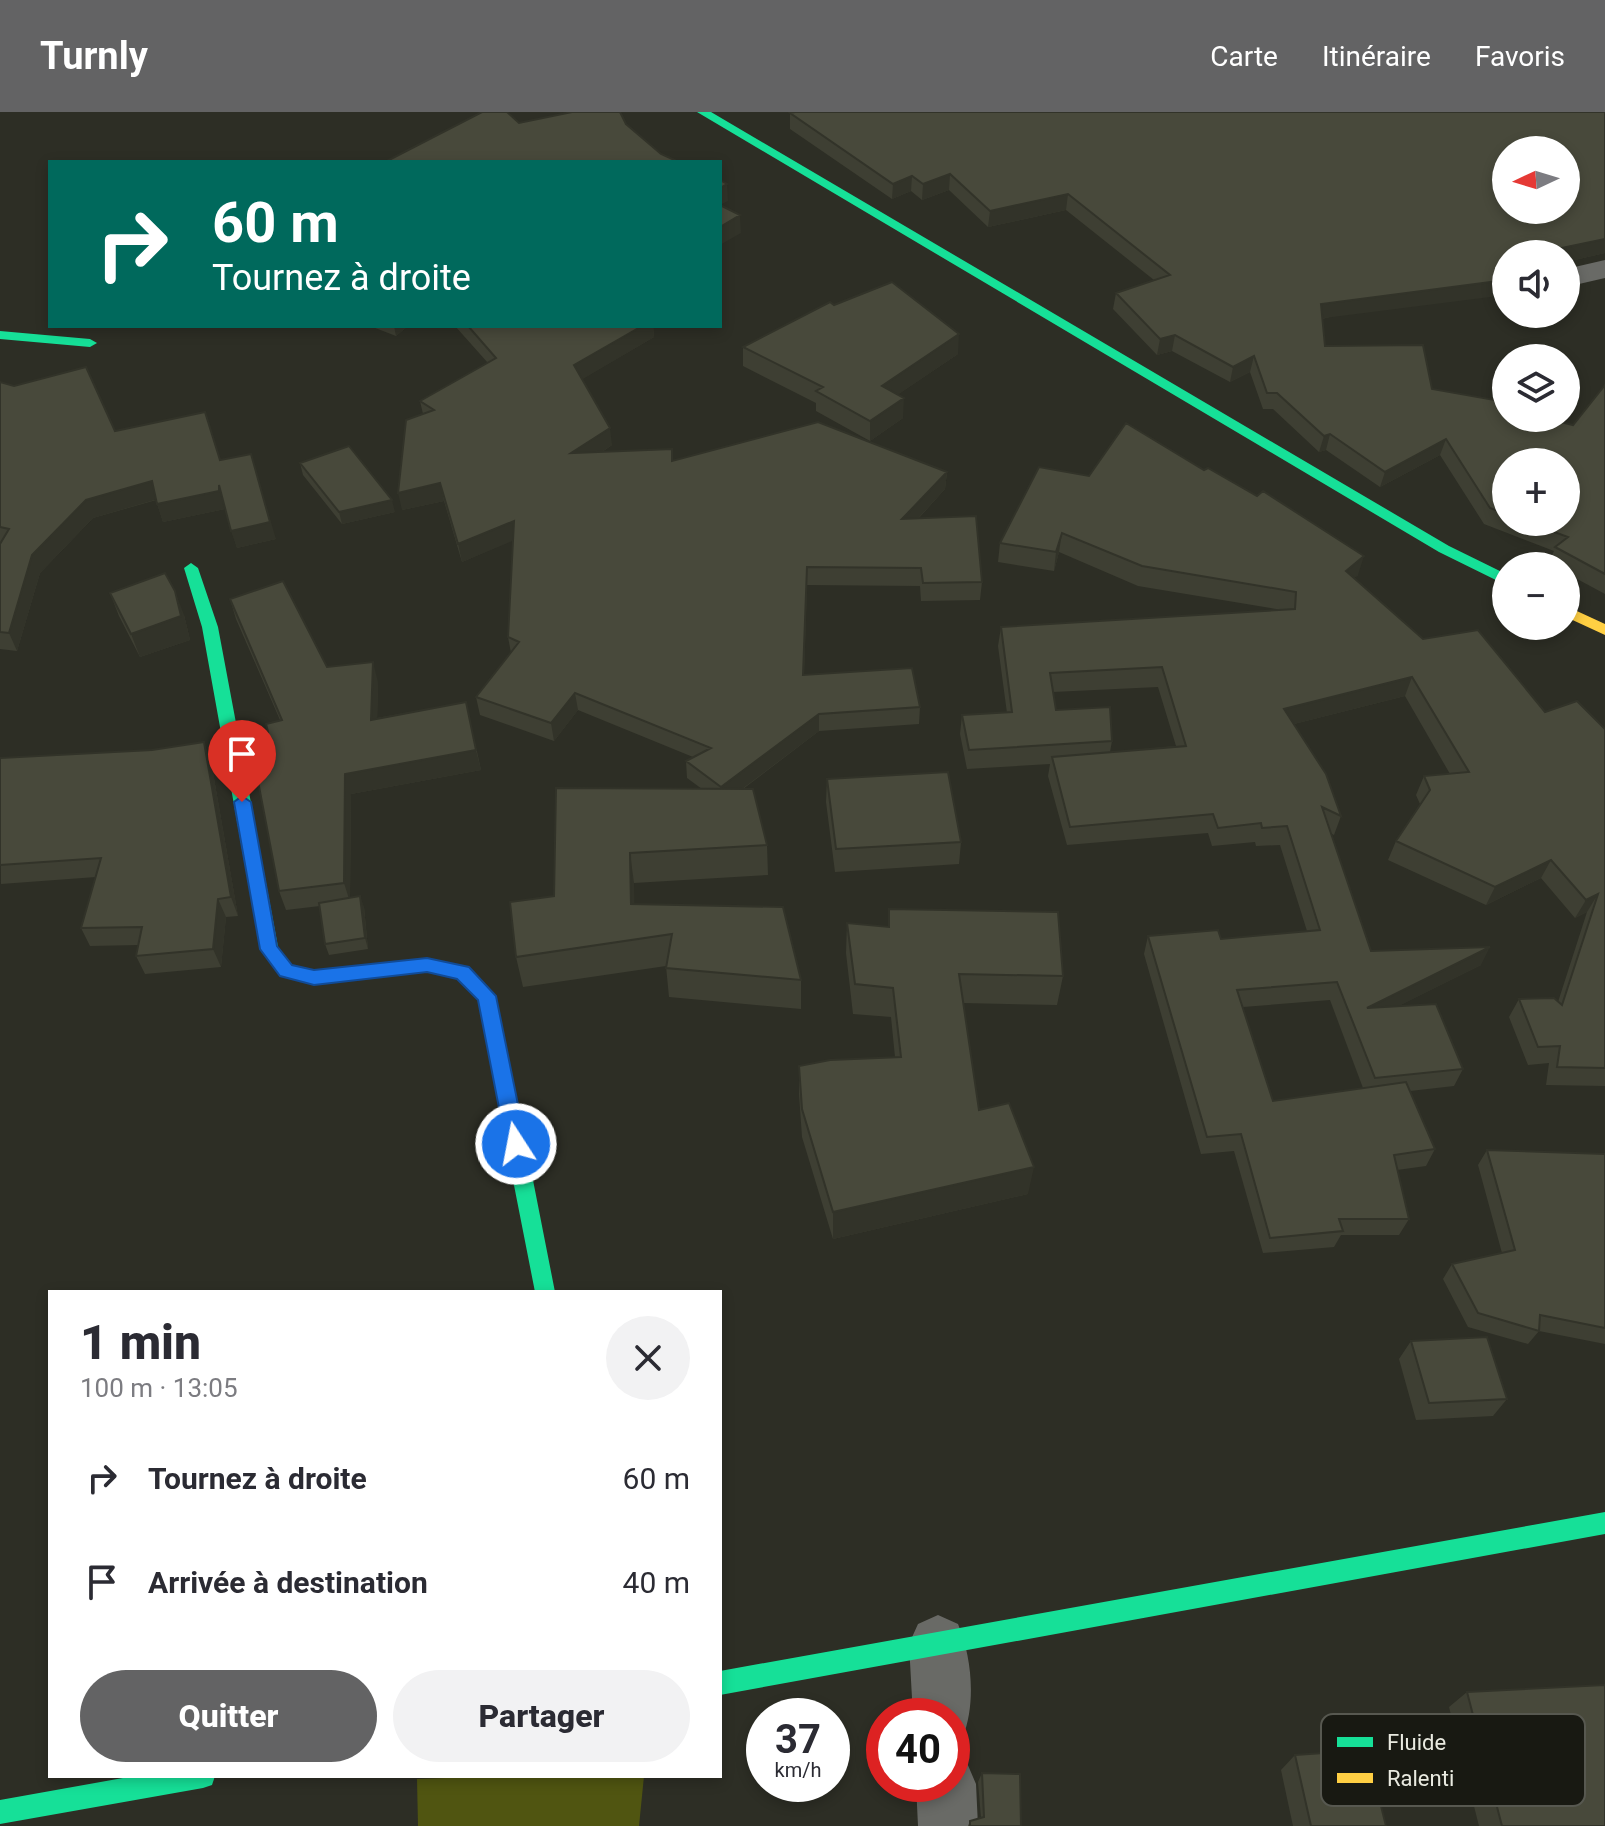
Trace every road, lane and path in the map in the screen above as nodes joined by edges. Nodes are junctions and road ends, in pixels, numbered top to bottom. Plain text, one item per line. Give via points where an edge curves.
1 (703, 112) edge
2 (1605, 269) edge
3 (1580, 275) edge
4 (0, 335) edge
5 (90, 343) dead end
6 (191, 568) dead end
7 (1492, 573) edge
8 (1580, 618) edge
9 (1605, 630) edge
10 (545, 1290) edge
11 (1605, 1523) edge
12 (938, 1644) junction
13 (722, 1683) edge
14 (941, 1698) edge
15 (192, 1778) edge
16 (947, 1802) edge
17 (0, 1812) edge
18 (948, 1826) edge

1 - 7 street
2 - 3 street
4 - 5 street
6 - 10 street via 210,627 269,949 286,971 314,978 427,965 462,972 487,996
8 - 9 street
11 - 12 street
12 - 13 street
12 - 14 street
15 - 17 street
16 - 18 street

